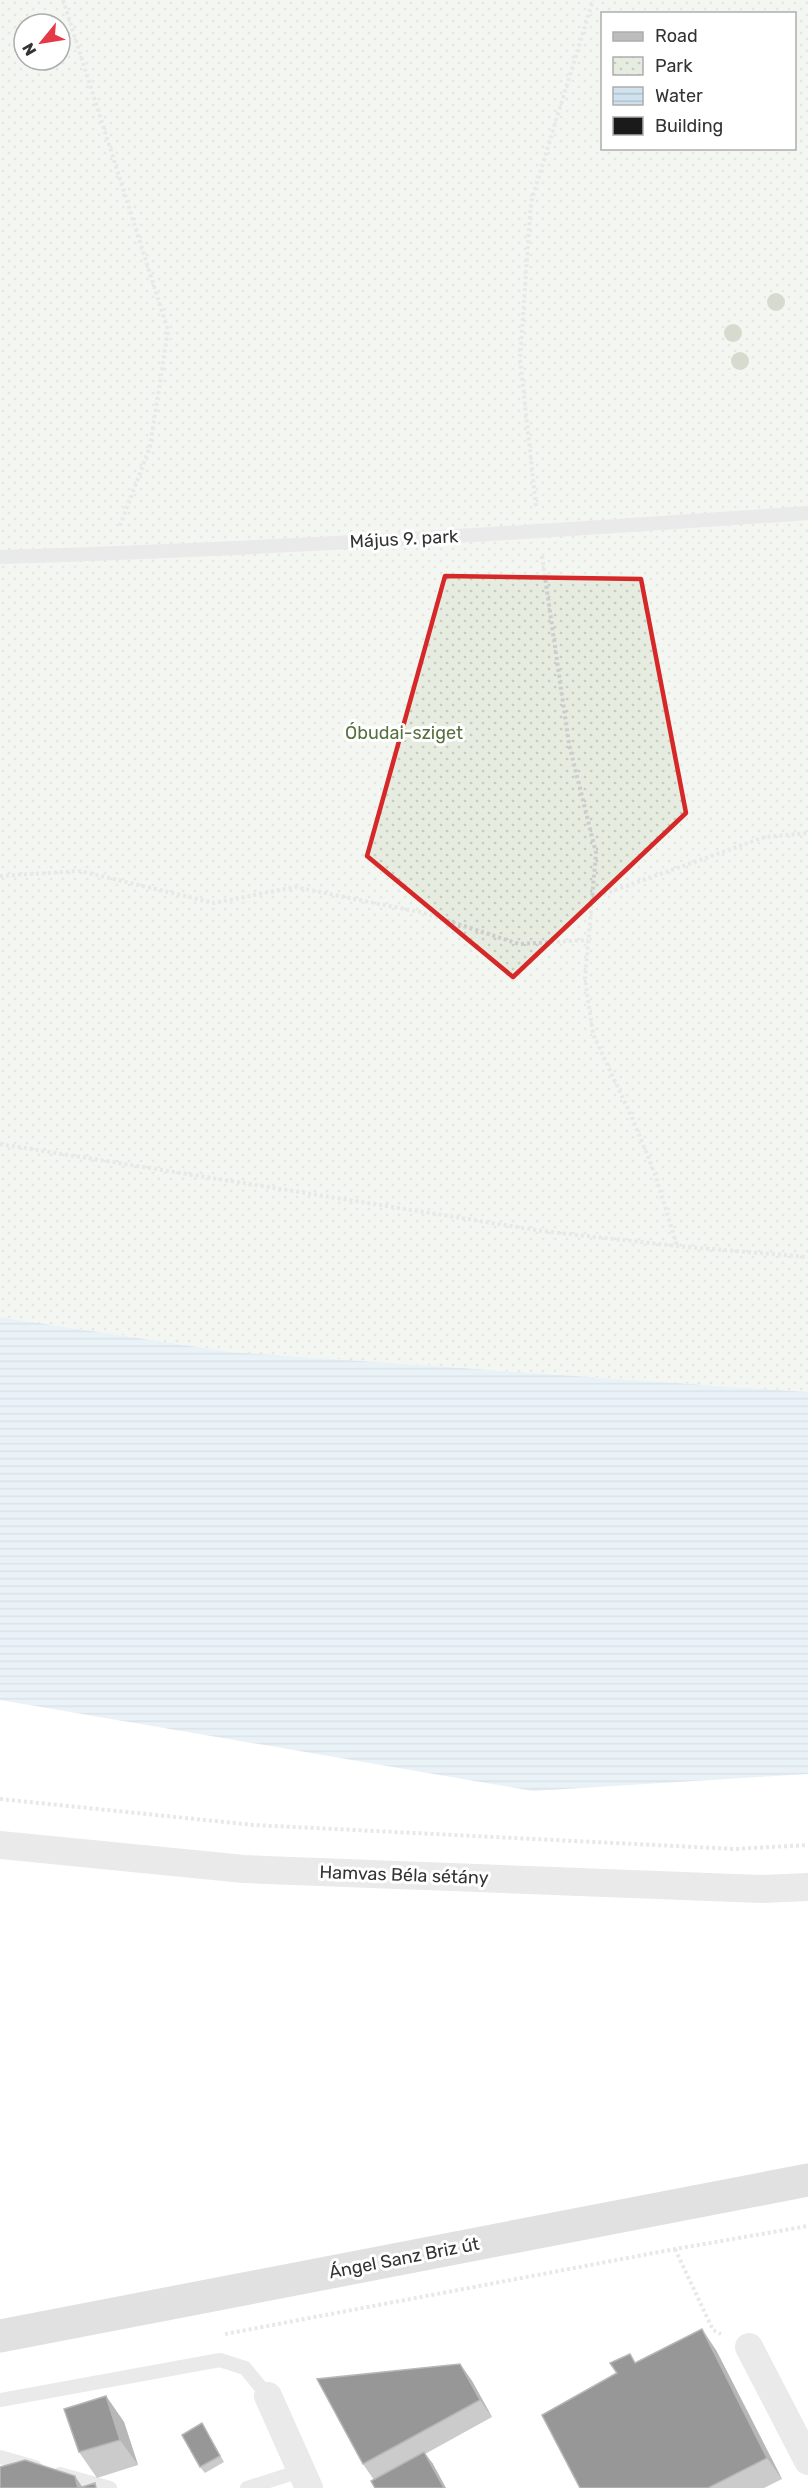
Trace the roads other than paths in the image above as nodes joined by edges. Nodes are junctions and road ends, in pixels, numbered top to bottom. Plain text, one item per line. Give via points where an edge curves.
1 (808, 513) edge
2 (0, 557) edge
3 (0, 1845) edge
4 (808, 1887) edge
5 (808, 2180) edge
6 (0, 2336) edge
7 (749, 2347) road end
8 (268, 2396) joint
9 (0, 2400) edge
10 (0, 2457) edge
11 (808, 2461) edge
12 (304, 2480) edge
13 (110, 2488) edge
14 (247, 2488) edge

1 - 2 lane, Május 9. park via 539,532
3 - 4 street, Hamvas Béla sétány via 244,1869 761,1889
5 - 6 main road, Ángel Sanz Briz út
7 - 11 street
8 - 9 lane via 245,2368 220,2360
8 - 12 street
10 - 13 lane
12 - 14 lane

